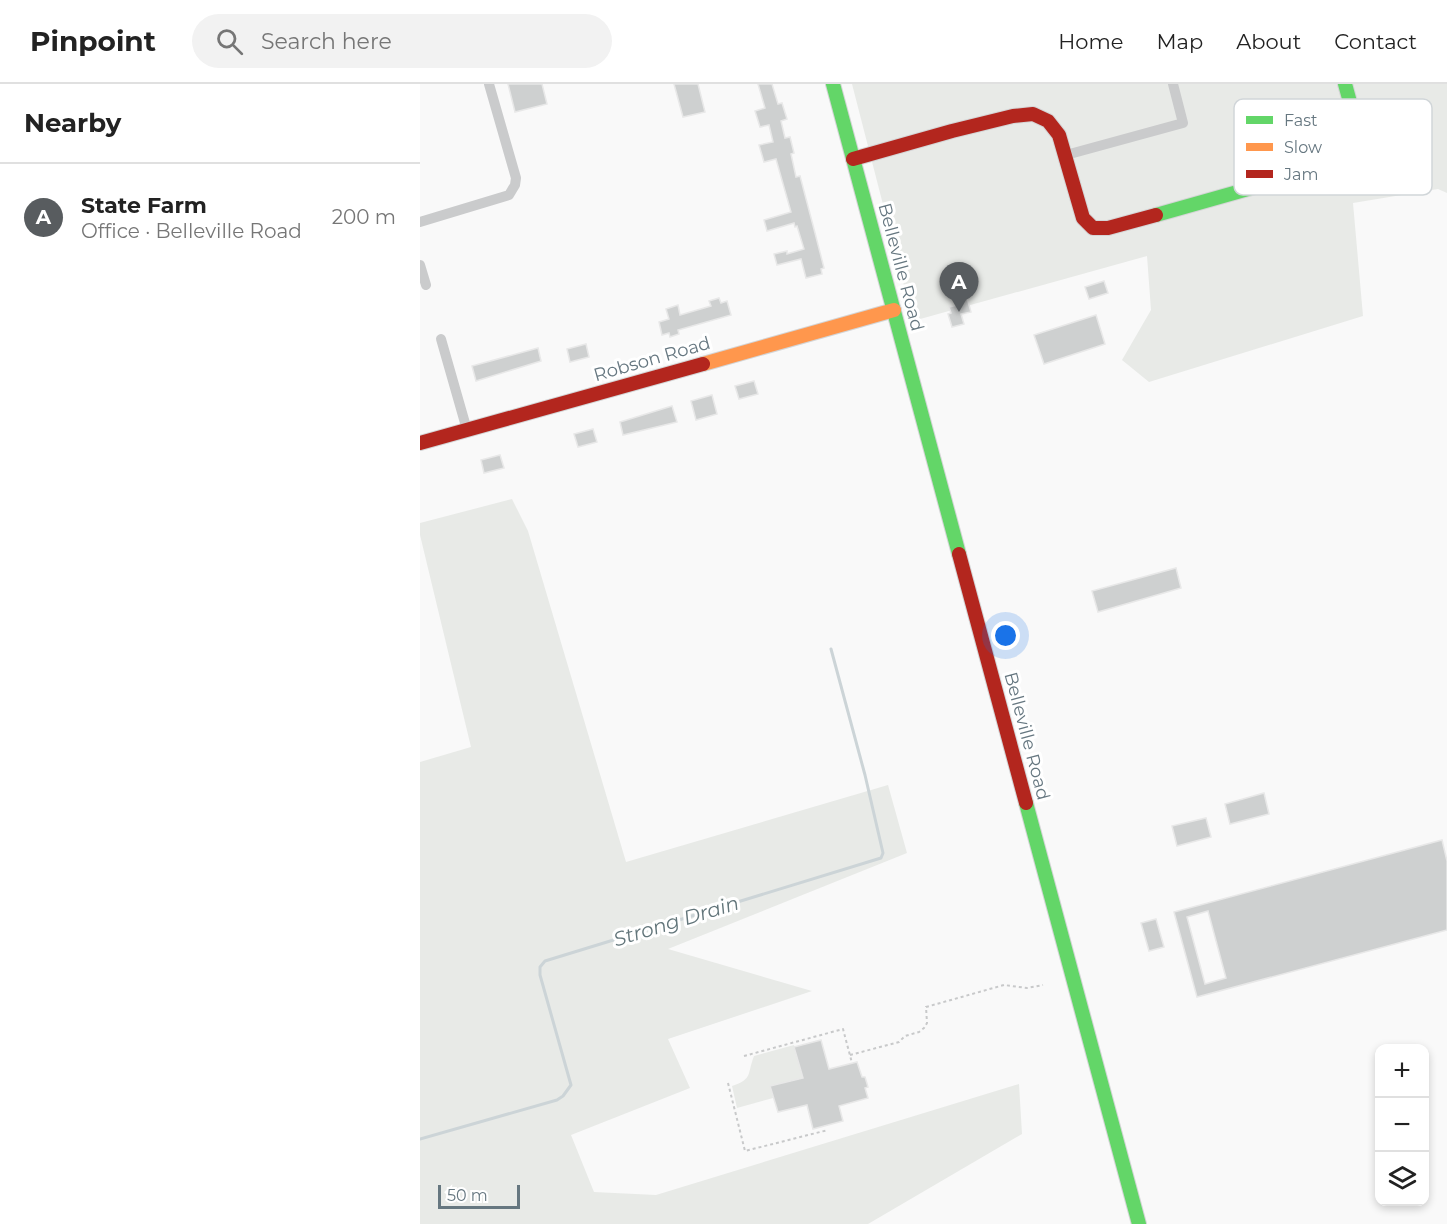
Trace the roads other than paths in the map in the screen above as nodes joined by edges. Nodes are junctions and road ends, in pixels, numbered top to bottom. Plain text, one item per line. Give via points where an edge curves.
1 (489, 84) edge
2 (833, 84) edge
3 (1173, 84) edge
4 (1345, 84) edge
5 (1349, 99) edge
6 (1066, 155) junction
7 (853, 159) junction
8 (1234, 193) edge
9 (420, 222) edge
10 (420, 265) edge
11 (426, 285) dead end
12 (894, 310) junction
13 (441, 339) dead end
14 (467, 430) junction
15 (420, 442) edge
16 (1139, 1224) edge

1 - 9 street via 516,178 513,190 508,195
2 - 7 main road, Belleville Road
3 - 6 street via 1183,123
4 - 5 main road
6 - 7 main road via 1059,135 1048,121 1033,114 952,131
6 - 8 main road via 1083,218 1093,228 1108,228
7 - 12 main road, Belleville Road
10 - 11 street
12 - 14 main road, Robson Road
12 - 16 main road, Belleville Road
13 - 14 street
14 - 15 main road, Robson Road

